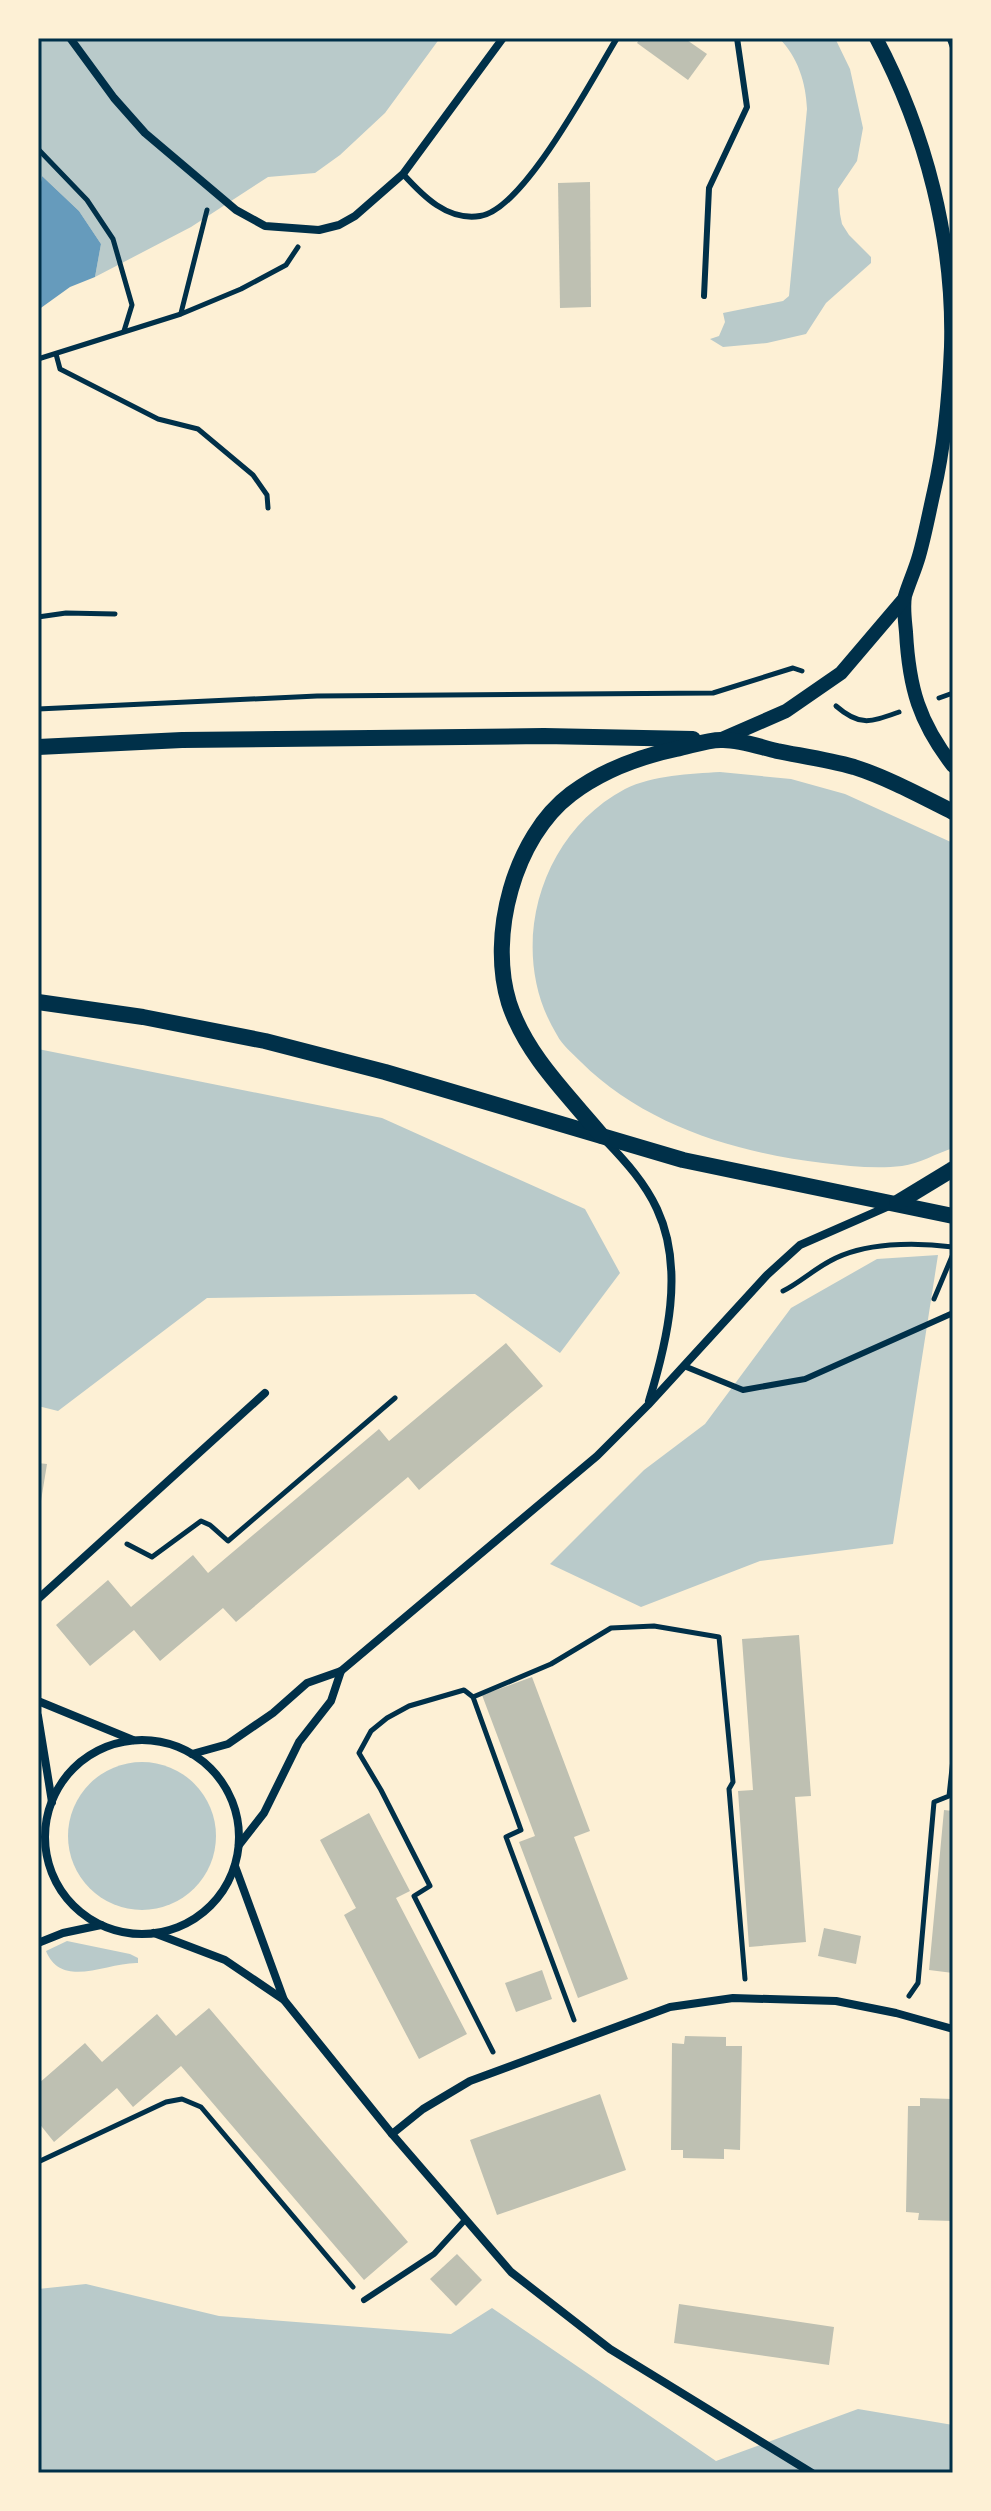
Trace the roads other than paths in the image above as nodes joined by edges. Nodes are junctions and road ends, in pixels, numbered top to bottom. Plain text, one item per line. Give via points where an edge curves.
1 (70, 38) edge
2 (503, 38) edge
3 (617, 38) edge
4 (737, 38) edge
5 (876, 38) edge
6 (403, 174) junction
7 (704, 296) dead end
8 (904, 599) junction
9 (722, 739) junction
10 (38, 747) edge
11 (953, 766) edge
12 (953, 812) edge
13 (38, 1002) edge
14 (603, 1137) junction
15 (953, 1169) edge
16 (897, 1203) junction
17 (953, 1216) edge
18 (953, 1313) edge
19 (684, 1366) junction
20 (265, 1393) dead end
21 (648, 1405) junction
22 (38, 1599) edge
23 (341, 1671) junction
24 (38, 1701) edge
25 (38, 1716) edge
26 (133, 1740) junction
27 (192, 1754) junction
28 (52, 1802) junction
29 (45, 1843) junction
30 (239, 1845) junction
31 (38, 1851) edge
32 (235, 1865) junction
33 (101, 1925) junction
34 (154, 1933) junction
35 (38, 1943) edge
36 (284, 2000) junction
37 (953, 2029) edge
38 (392, 2134) junction
39 (465, 2220) junction
40 (364, 2300) road end
41 (812, 2473) edge

1 - 6 street via 145,133 236,210 265,226 319,230 339,225
2 - 6 street
3 - 6 lane via 532,175 497,210 480,216 454,214 426,200
4 - 7 lane via 747,107 709,188
5 - 8 street via 909,108 927,166 944,245 951,315 947,408 935,487
8 - 9 street via 841,673 786,711
8 - 11 street via 916,706
9 - 10 main road via 182,740
9 - 12 main road via 853,767
9 - 14 main road via 628,762 569,795 527,849 510,889 502,946 509,1003 536,1056
13 - 14 main road via 265,1041
14 - 16 main road via 683,1160
14 - 21 street via 640,1179 667,1239 668,1326
15 - 16 main road
16 - 17 main road
16 - 19 street via 800,1245
18 - 19 lane via 805,1379 743,1390
19 - 21 street
20 - 22 street
21 - 23 street via 597,1456
23 - 27 street via 307,1683 228,1744
23 - 30 street via 331,1701 299,1742 264,1813
24 - 26 street
25 - 28 street
26 - 27 street via 158,1741
26 - 28 street via 84,1759
27 - 30 street via 207,1764 228,1793
28 - 29 street
29 - 31 street
29 - 33 street via 62,1892
30 - 32 street
32 - 34 street via 223,1891 204,1912 181,1926
32 - 36 street
33 - 34 street via 127,1933
33 - 35 street
34 - 36 street via 225,1960
36 - 38 street
37 - 38 street via 836,2001 746,1999 670,2007 470,2081
38 - 39 street
39 - 40 lane via 434,2254
39 - 41 street via 511,2272 610,2349

